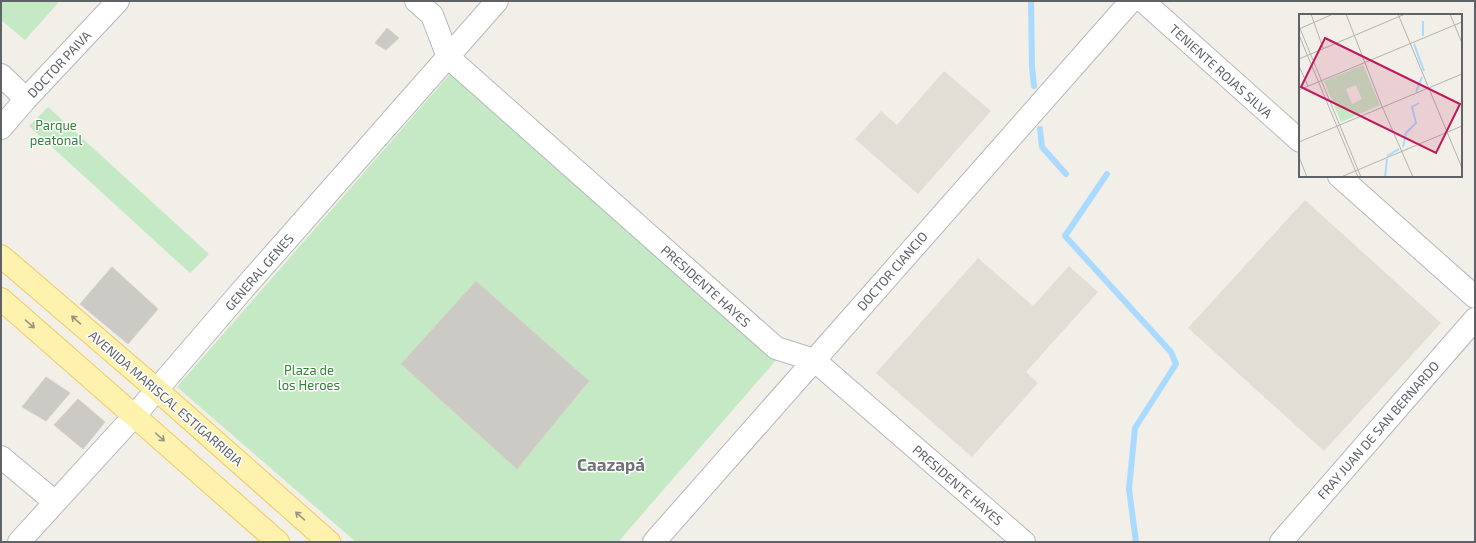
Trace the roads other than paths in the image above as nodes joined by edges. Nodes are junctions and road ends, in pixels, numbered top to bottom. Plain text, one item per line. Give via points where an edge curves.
1 (118, 1) edge
2 (416, 1) edge
3 (497, 1) edge
4 (1131, 1) edge
5 (1143, 1) edge
6 (448, 56) junction
7 (1, 74) edge
8 (26, 99) junction
9 (1, 128) edge
10 (1299, 140) edge
11 (1340, 177) edge
12 (1, 256) edge
13 (1475, 298) edge
14 (1, 299) edge
15 (1475, 319) edge
16 (814, 360) junction
17 (156, 389) junction
18 (135, 415) junction
19 (1, 457) edge
20 (55, 502) junction
21 (19, 542) edge
22 (278, 542) edge
23 (329, 542) edge
24 (654, 542) edge
25 (1024, 542) edge
26 (1282, 542) edge

1 - 8 street, DOCTOR PAIVA
2 - 6 street, PRESIDENTE HAYES via 432,15
3 - 6 street, GENERAL GENES
4 - 16 street, DOCTOR CIANCIO
5 - 10 street, TENIENTE ROJAS SILVA
6 - 16 street, PRESIDENTE HAYES via 776,348
6 - 17 street, GENERAL GENES
7 - 8 street
8 - 9 street, DOCTOR PAIVA
11 - 13 street
17 -> 12 main road, AVENIDA MARISCAL ESTIGARRIBIA
14 -> 18 main road
15 - 26 street, FRAY JUAN DE SAN BERNARDO
16 - 24 street, DOCTOR CIANCIO
16 - 25 street, PRESIDENTE HAYES
17 - 18 street, GENERAL GENES
23 -> 17 main road, AVENIDA MARISCAL ESTIGARRIBIA
18 - 20 street, GENERAL GENES
18 -> 22 main road
19 - 20 street
20 - 21 street, GENERAL GENES

